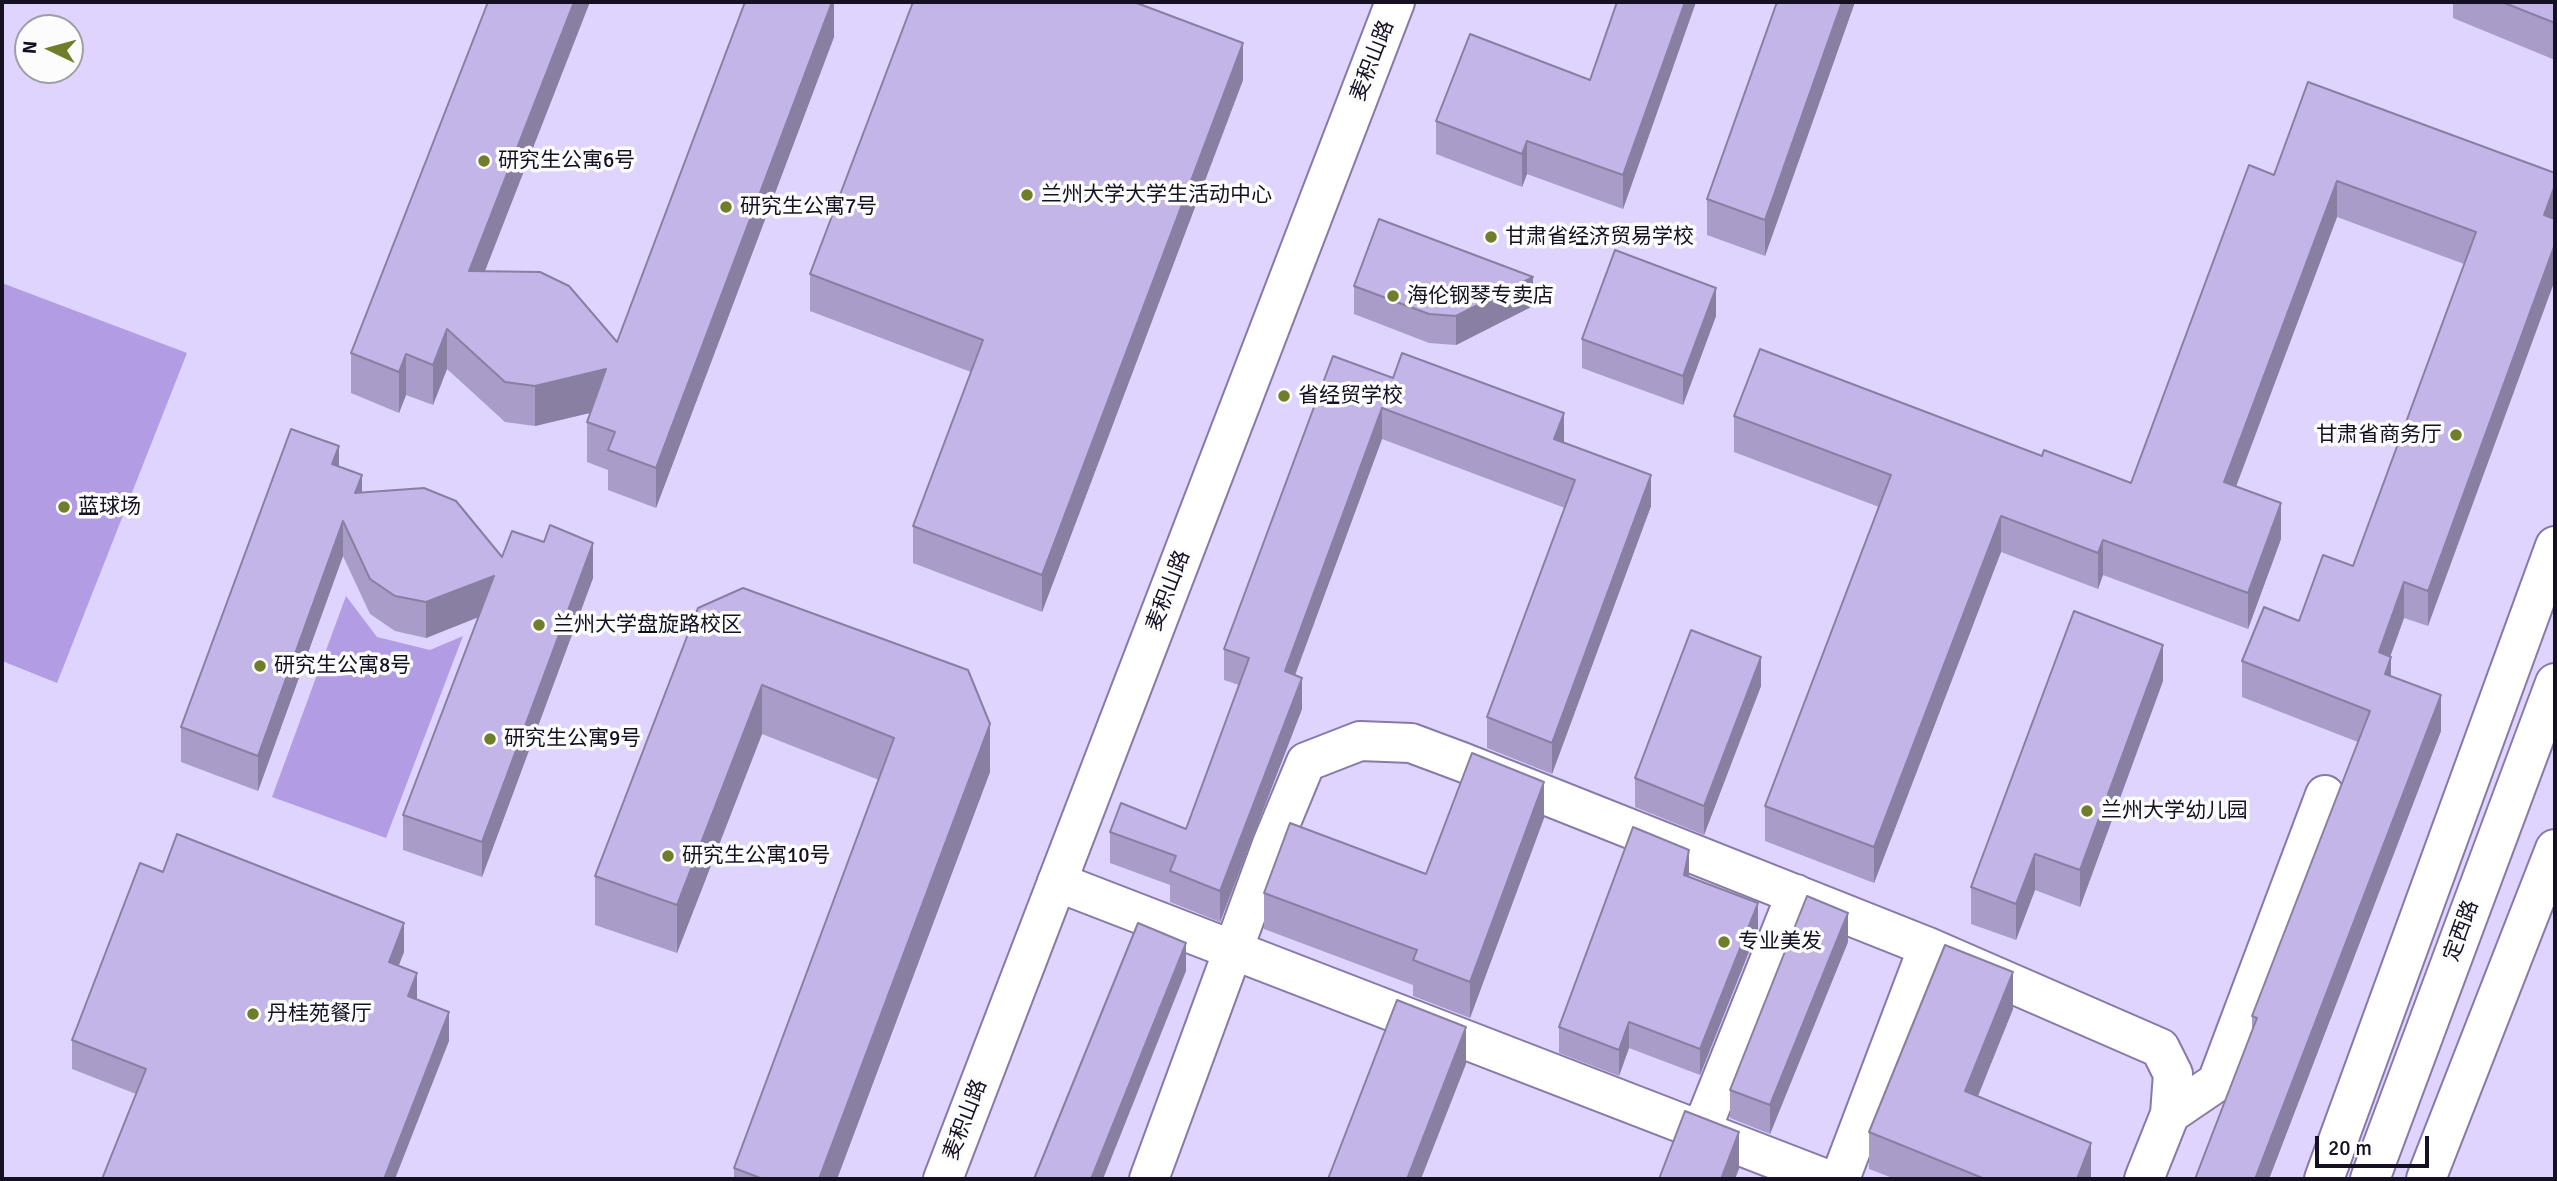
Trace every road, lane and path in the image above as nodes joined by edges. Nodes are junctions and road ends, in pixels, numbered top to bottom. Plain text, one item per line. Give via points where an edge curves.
1 (1395, 2) edge
2 (2555, 547) edge
3 (2555, 683) edge
4 (2325, 796) dead end
5 (2555, 849) edge
6 (1057, 882) junction
7 (1796, 894) junction
8 (1928, 947) junction
9 (1233, 949) junction
10 (2171, 1114) junction
11 (1701, 1131) junction
12 (943, 1179) edge
13 (1149, 1179) edge
14 (1826, 1179) edge
15 (1840, 1179) edge
16 (2144, 1179) edge
17 (2324, 1179) edge
18 (2370, 1179) edge
19 (2426, 1179) edge

1 - 6 street, 麦积山路
2 - 17 street
3 - 18 street, 定西路
4 - 10 street via 2217,1082
5 - 19 street
6 - 9 street
6 - 12 street, 麦积山路
7 - 8 street
7 - 9 street via 1411,743 1360,741 1306,762
7 - 11 street
8 - 10 street via 2160,1048 2173,1074
8 - 15 street
9 - 11 street
9 - 13 street
10 - 16 street
11 - 14 street

